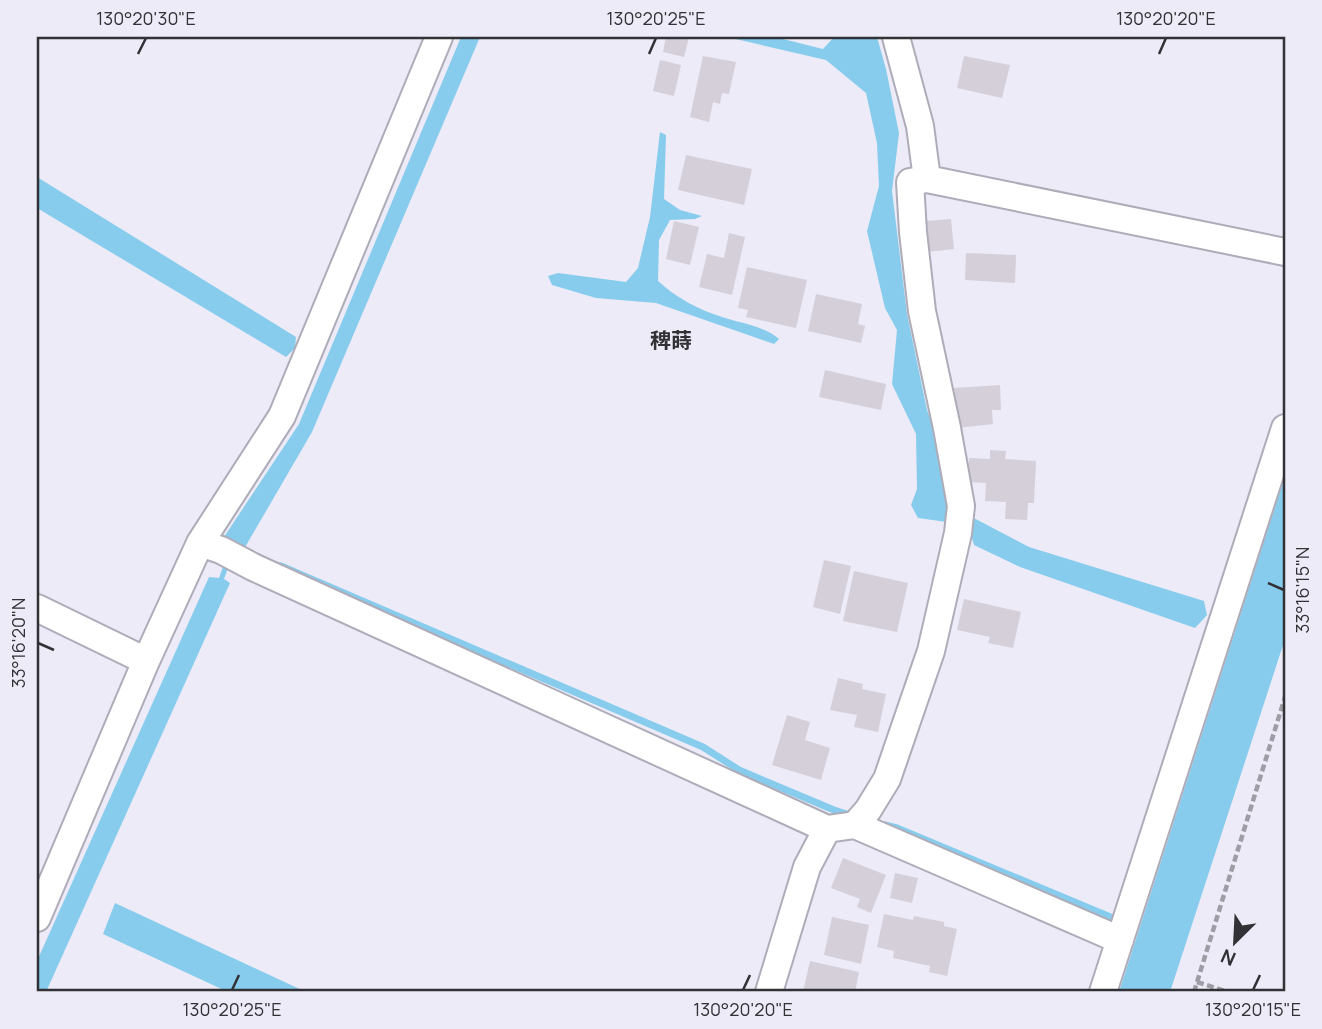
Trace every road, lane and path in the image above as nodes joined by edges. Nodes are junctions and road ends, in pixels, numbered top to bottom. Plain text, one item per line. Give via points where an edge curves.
1 (439, 37) edge
2 (896, 37) edge
3 (927, 179) junction
4 (1285, 252) edge
5 (1285, 428) edge
6 (210, 546) junction
7 (37, 608) edge
8 (146, 662) junction
9 (1285, 697) edge
10 (861, 818) junction
11 (827, 829) junction
12 (37, 918) edge
13 (1124, 927) junction
14 (1197, 982) junction
15 (769, 992) edge
16 (1103, 992) edge
17 (1194, 992) edge
18 (1228, 992) edge

1 - 6 street via 282,416
2 - 3 street via 920,126
3 - 4 street
3 - 10 street via 910,182 912,232 922,311 961,506 931,651 887,779
5 - 13 street
6 - 8 street
6 - 11 street
7 - 8 street
8 - 12 street
9 - 14 path
10 - 11 street
10 - 13 street
11 - 15 street via 807,867
13 - 16 street
14 - 17 path
14 - 18 path

